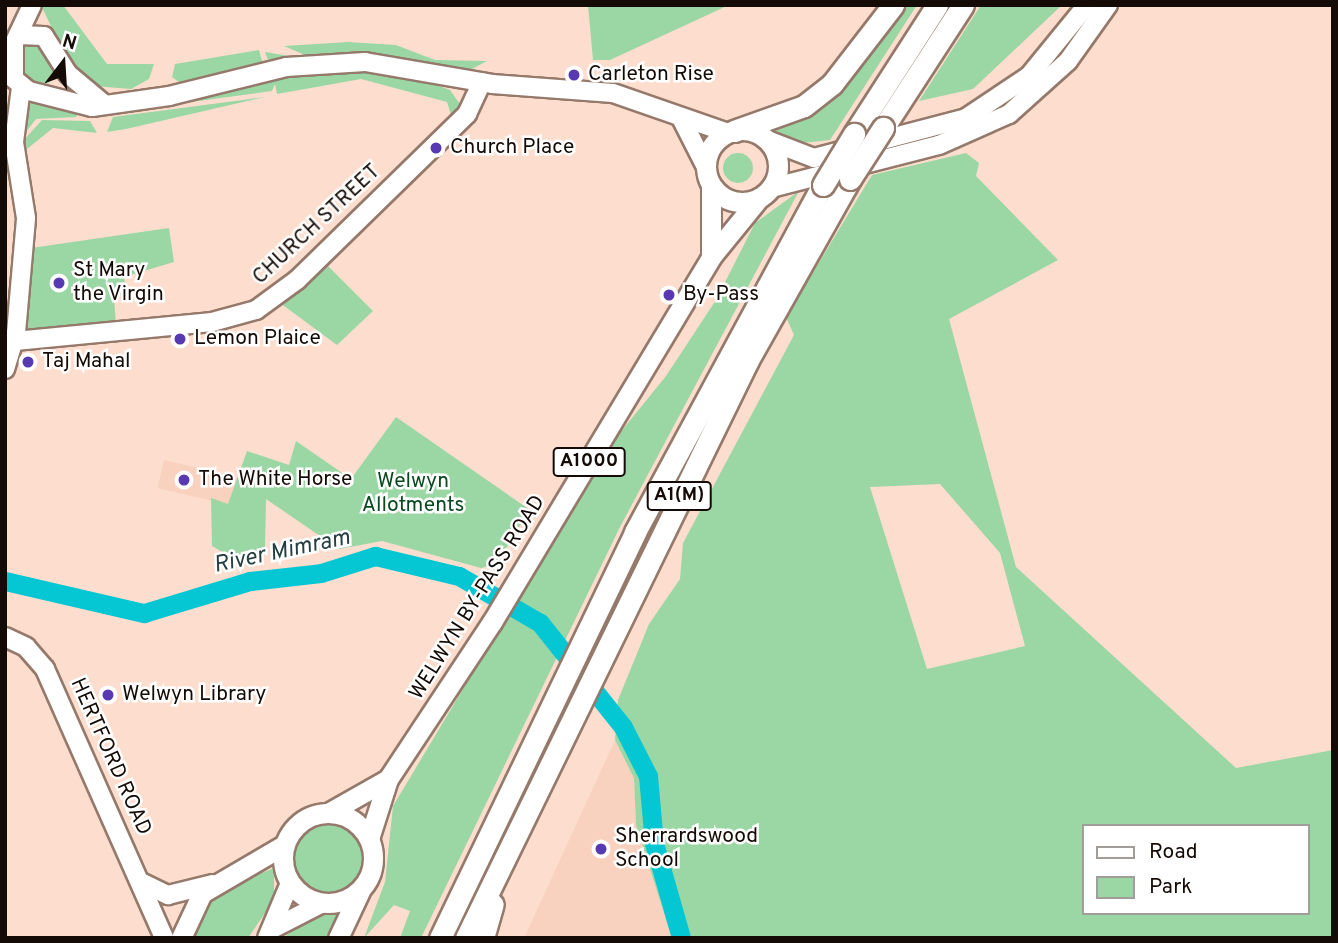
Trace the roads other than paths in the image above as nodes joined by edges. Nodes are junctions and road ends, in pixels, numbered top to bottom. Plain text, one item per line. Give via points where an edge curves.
1 (33, 5) edge
2 (893, 5) edge
3 (937, 5) edge
4 (963, 5) edge
5 (1087, 5) edge
6 (1108, 5) edge
7 (13, 35) edge
8 (50, 41) junction
9 (63, 66) junction
10 (482, 82) junction
11 (21, 88) junction
12 (45, 92) junction
13 (104, 104) junction
14 (682, 120) junction
15 (731, 132) junction
16 (767, 140) junction
17 (709, 178) junction
18 (765, 192) junction
19 (711, 257) junction
20 (15, 341) junction
21 (5, 369) edge
22 (5, 637) edge
23 (388, 779) junction
24 (328, 813) junction
25 (369, 839) junction
26 (285, 845) junction
27 (510, 845) junction
28 (143, 883) junction
29 (290, 883) junction
30 (212, 884) junction
31 (360, 891) junction
32 (321, 904) junction
33 (271, 933) edge
34 (164, 938) edge
35 (181, 938) edge
36 (338, 938) edge
37 (440, 938) edge
38 (466, 938) edge
39 (483, 938) edge

1 - 7 main road
1 - 8 main road
2 - 15 highway via 832,84 804,106
3 - 37 highway, A1(M), bridge via 823,185 728,352 592,619
4 - 27 highway, A1(M), bridge via 850,179 748,360
5 - 16 main road via 1029,76 966,118 814,158 793,155
6 - 18 main road via 1068,61 1009,114 939,145
7 - 8 main road via 32,32
7 - 11 main road via 13,69
8 - 9 main road
9 - 12 main road
9 - 13 main road
10 - 13 main road via 337,61
10 - 14 main road via 603,91
10 - 20 main road, CHURCH STREET via 467,114 296,280 257,310 212,322
11 - 12 main road
11 - 20 main road via 15,142 26,218
12 - 13 main road via 92,107
14 - 15 main road
14 - 17 main road
15 - 16 main road
15 - 17 main road via 710,152
16 - 18 main road via 778,158
17 - 18 main road via 730,201
17 - 19 main road
18 - 19 main road, WELWYN BY-PASS ROAD / A1000
19 - 23 main road, WELWYN BY-PASS ROAD / A1000 via 492,622
20 - 21 main road
22 - 28 main road, HERTFORD ROAD via 33,653
23 - 24 main road, WELWYN BY-PASS ROAD / A1000
23 - 25 main road, WELWYN BY-PASS ROAD / A1000
24 - 25 main road via 353,820
24 - 26 main road via 302,821
25 - 31 main road via 373,867
26 - 29 main road
26 - 30 main road
27 - 38 highway, A1(M)
27 - 39 highway
28 - 30 main road via 168,895
28 - 34 main road, HERTFORD ROAD
29 - 32 main road
29 - 33 main road
30 - 35 main road via 191,908
31 - 32 main road
31 - 36 main road
32 - 33 main road

